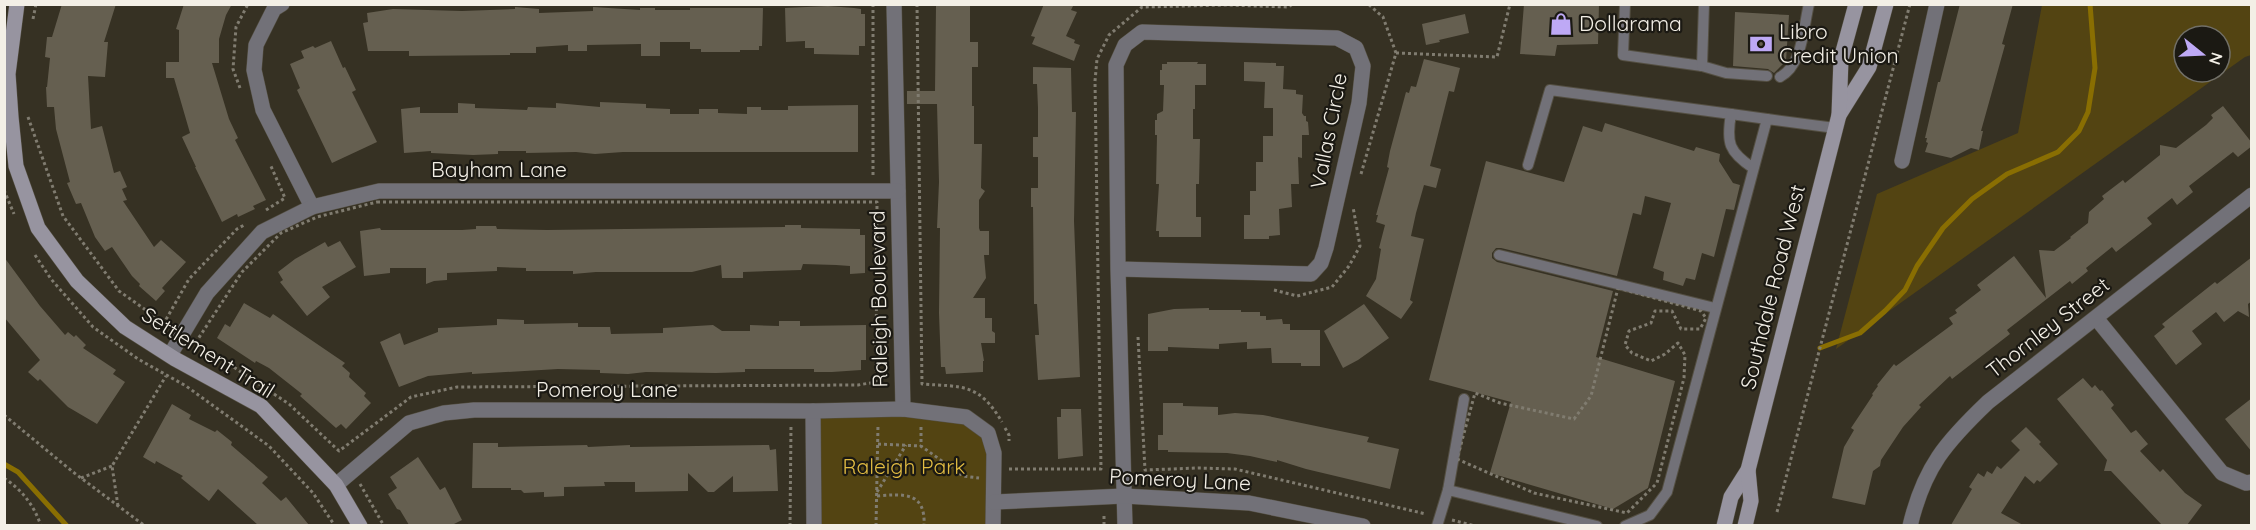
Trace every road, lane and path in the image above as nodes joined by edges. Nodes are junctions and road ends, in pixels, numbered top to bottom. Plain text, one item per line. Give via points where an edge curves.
1 (17, 4) edge
2 (36, 4) edge
3 (248, 4) edge
4 (282, 4) edge
5 (873, 4) edge
6 (894, 4) edge
7 (917, 4) edge
8 (1293, 4) edge
9 (1368, 4) edge
10 (1510, 4) edge
11 (1625, 4) edge
12 (1704, 4) edge
13 (1809, 4) edge
14 (1856, 4) edge
15 (1886, 4) edge
16 (1910, 4) edge
17 (1937, 4) edge
18 (31, 27) dead end
19 (1396, 53) junction
20 (1702, 66) junction
21 (1767, 76) dead end
22 (1780, 77) dead end
23 (240, 88) dead end
24 (28, 108) dead end
25 (1731, 114) junction
26 (1767, 119) junction
27 (1837, 122) junction
28 (267, 157) dead end
29 (1902, 161) dead end
30 (1528, 165) dead end
31 (1753, 168) junction
32 (1360, 177) dead end
33 (873, 179) dead end
34 (898, 190) junction
35 (2252, 195) edge
36 (1355, 198) dead end
37 (877, 202) joint
38 (312, 207) junction
39 (266, 210) dead end
40 (247, 223) dead end
41 (1499, 255) dead end
42 (1118, 269) junction
43 (1269, 288) dead end
44 (1715, 308) junction
45 (1701, 311) joint
46 (2096, 318) junction
47 (1137, 328) dead end
48 (172, 357) junction
49 (1464, 399) dead end
50 (903, 409) junction
51 (813, 411) junction
52 (4, 415) edge
53 (791, 421) dead end
54 (921, 422) dead end
55 (878, 425) dead end
56 (878, 444) junction
57 (906, 445) junction
58 (921, 446) junction
59 (1009, 447) dead end
60 (1009, 458) dead end
61 (112, 466) junction
62 (1748, 470) junction
63 (356, 477) dead end
64 (4, 478) edge
65 (81, 478) junction
66 (981, 478) dead end
67 (2252, 482) edge
68 (336, 485) junction
69 (1448, 490) junction
70 (877, 494) junction
71 (1124, 496) junction
72 (994, 502) junction
73 (118, 506) junction
74 (1777, 512) dead end
75 (1104, 516) dead end
76 (1439, 521) edge
77 (41, 525) edge
78 (145, 525) edge
79 (360, 525) edge
80 (384, 525) edge
81 (790, 525) edge
82 (814, 525) edge
83 (876, 525) edge
84 (924, 525) edge
85 (993, 525) edge
86 (1104, 525) edge
87 (1125, 525) edge
88 (1363, 525) edge
89 (1475, 525) edge
90 (1597, 525) edge
91 (1625, 525) edge
92 (1724, 525) edge
93 (1745, 525) edge
94 (1910, 525) edge

1 - 48 main road, Settlement Trail via 8,74 11,117 16,166 38,228 77,281 125,327
2 - 18 path
3 - 23 path via 236,27 233,69
4 - 38 street via 274,9 256,45 254,70 263,110
5 - 33 path
6 - 34 street, Raleigh Boulevard
7 - 59 path via 922,384 968,387 992,406 1009,435
8 - 60 path via 1142,7 1109,35 1097,59 1095,81 1101,470 1009,470
9 - 19 path via 1383,17
10 - 19 path via 1497,57
11 - 20 lane via 1623,55
12 - 20 lane
13 - 22 lane via 1796,62 1790,72
14 - 27 main road, Southdale Road West via 1841,59
15 - 27 main road, Southdale Road West via 1869,67
16 - 74 path
17 - 29 street
19 - 32 path
20 - 21 lane via 1726,73
24 - 40 path via 28,118 63,216 119,291 164,323 189,279
25 - 26 lane
25 - 30 lane via 1550,90
25 - 31 lane via 1728,134 1732,151
26 - 27 lane
26 - 31 lane
27 - 62 main road, Southdale Road West
28 - 39 path via 285,198
31 - 44 lane
34 - 38 street, Bayham Lane via 379,191
34 - 50 street, Raleigh Boulevard
35 - 46 street, Thornley Street
36 - 43 path via 1353,208 1360,246 1332,287 1297,296
37 - 37 path via 377,202 317,217 281,233 242,272 196,342 289,404 339,451 411,397 457,387 876,382
38 - 48 street, Bayham Lane via 262,232 207,292
41 - 44 lane
42 - 42 street, Vallas Circle via 1116,65 1125,45 1142,32 1337,38 1356,48 1363,66 1359,103 1326,248 1321,263 1311,274
42 - 71 street, Vallas Circle
44 - 91 lane via 1667,492 1650,515
45 - 45 path via 1618,288 1592,396 1574,419 1500,403 1475,393 1458,459 1534,493 1627,513 1657,483 1684,378 1685,355 1678,343 1651,361 1632,353 1625,345 1629,331 1651,323 1655,311 1672,311 1681,329 1700,329 1706,318
46 - 67 street via 2222,473
46 - 94 street, Thornley Street via 1988,402 1954,434 1923,482
47 - 76 path via 1145,470 1235,469
48 - 61 path
48 - 68 main road, Settlement Trail via 261,406
49 - 69 lane
50 - 51 street, Pomeroy Lane
50 - 72 street, Raleigh Boulevard via 966,417 988,433 994,453
51 - 68 street, Pomeroy Lane via 444,413 409,423
51 - 82 street
52 - 65 path
53 - 81 path
54 - 58 path
55 - 56 path
56 - 57 path
56 - 70 path
57 - 58 path
57 - 70 path
58 - 66 path via 963,476
61 - 65 path
61 - 73 path
62 - 92 main road, Southdale Road West via 1731,497
62 - 93 main road, Southdale Road West via 1751,501
63 - 80 path
64 - 77 path via 35,508
65 - 73 path
68 - 79 main road, Settlement Trail
69 - 76 lane
69 - 90 lane
70 - 83 path
70 - 84 path via 911,496 923,511
71 - 72 street, Pomeroy Lane
71 - 87 street, Vallas Circle
71 - 88 street, Pomeroy Lane via 1249,503
72 - 85 street, Raleigh Boulevard
73 - 78 path
75 - 86 path
76 - 89 path

